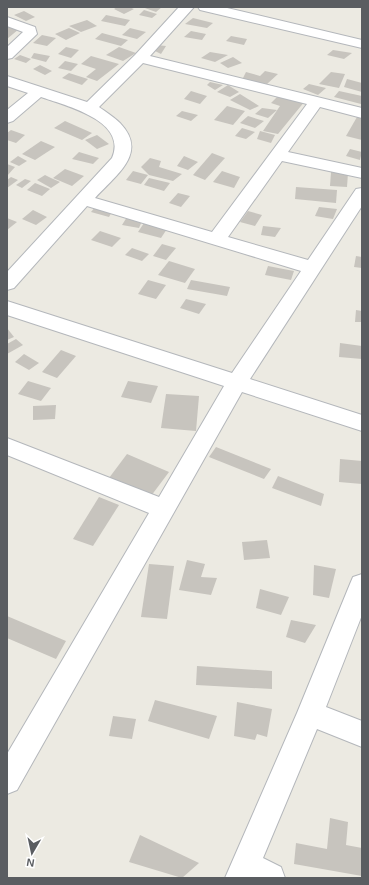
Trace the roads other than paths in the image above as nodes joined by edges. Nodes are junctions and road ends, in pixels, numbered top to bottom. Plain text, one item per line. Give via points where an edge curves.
1 (187, 7) edge
2 (205, 7) edge
3 (7, 21) edge
4 (362, 44) edge
5 (7, 55) edge
6 (140, 58) junction
7 (7, 81) edge
8 (38, 92) junction
9 (317, 101) junction
10 (90, 108) junction
11 (362, 113) edge
12 (7, 118) edge
13 (278, 155) junction
14 (362, 173) edge
15 (362, 193) edge
16 (85, 200) junction
17 (216, 240) junction
18 (312, 268) junction
19 (7, 284) edge
20 (7, 308) edge
21 (237, 382) junction
22 (362, 423) edge
23 (7, 446) edge
24 (164, 508) junction
25 (362, 584) edge
26 (310, 713) junction
27 (362, 734) edge
28 (8, 778) edge
29 (252, 874) edge

1 - 6 street
2 - 4 street
3 - 5 street via 30,30 30,34
6 - 9 street
6 - 10 street
7 - 8 street
8 - 10 street
8 - 12 street
9 - 11 street
9 - 13 street
10 - 16 street via 114,126 122,138 124,150 120,160
13 - 14 street
13 - 17 street
15 - 18 street
16 - 17 street
16 - 19 street
17 - 18 street
18 - 21 street
20 - 21 street
21 - 22 street
21 - 24 street
23 - 24 street
24 - 28 street
25 - 26 street
26 - 27 street
26 - 29 street

